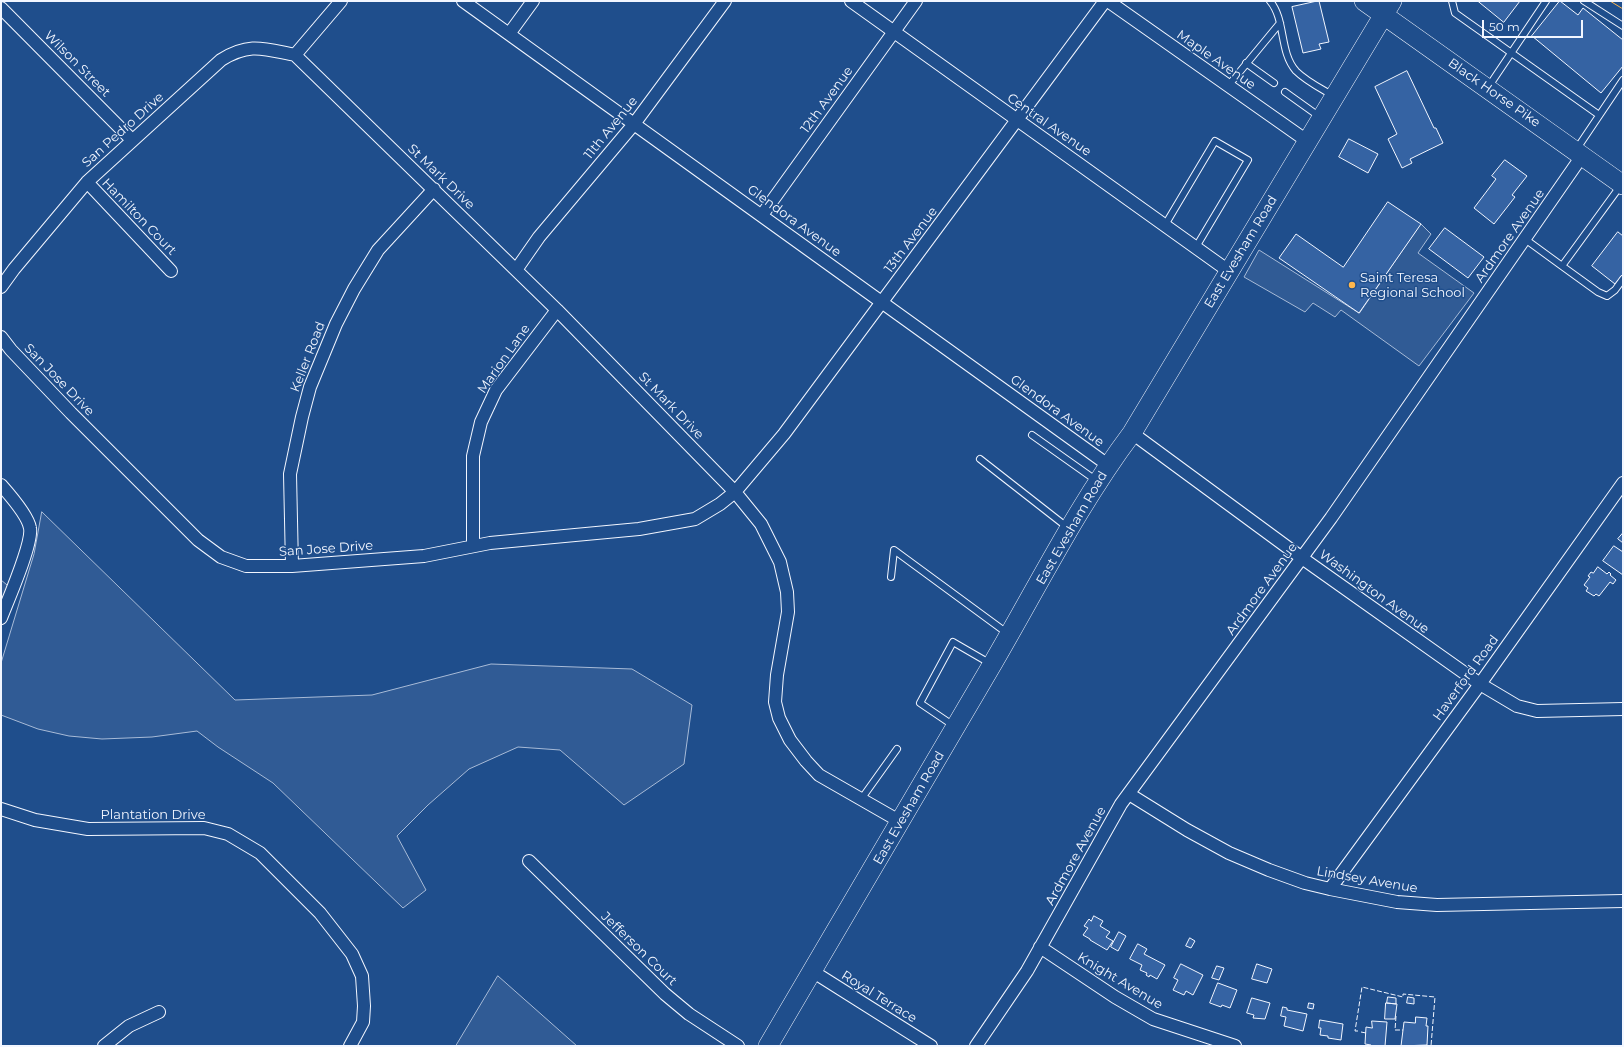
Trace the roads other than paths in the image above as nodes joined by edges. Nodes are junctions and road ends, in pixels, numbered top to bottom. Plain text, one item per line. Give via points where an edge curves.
1 (341, 1) edge
2 (463, 1) edge
3 (533, 1) edge
4 (725, 1) edge
5 (851, 1) edge
6 (916, 1) edge
7 (1105, 1) edge
8 (1108, 1) edge
9 (1270, 1) edge
10 (1364, 1) edge
11 (1452, 1) edge
12 (1546, 1) edge
13 (1584, 1) edge
14 (1, 8) edge
15 (1388, 8) edge
16 (1280, 23) junction
17 (1623, 26) edge
18 (893, 31) junction
19 (509, 34) junction
20 (1510, 53) junction
21 (295, 55) junction
22 (1246, 63) junction
23 (1623, 80) edge
24 (1274, 83) dead end
25 (1228, 86) junction
26 (1487, 88) junction
27 (1285, 92) dead end
28 (1334, 96) junction
29 (1599, 114) junction
30 (1321, 118) junction
31 (1018, 120) junction
32 (634, 124) junction
33 (132, 140) junction
34 (1307, 141) junction
35 (1579, 153) junction
36 (87, 182) junction
37 (1622, 185) edge
38 (434, 190) junction
39 (762, 215) junction
40 (1165, 225) junction
41 (1525, 239) junction
42 (1196, 247) junction
43 (1562, 266) junction
44 (516, 270) junction
45 (171, 271) dead end
46 (1230, 272) junction
47 (1623, 279) edge
48 (1, 288) edge
49 (883, 302) junction
50 (557, 310) junction
51 (1, 337) edge
52 (1132, 433) junction
53 (1032, 434) dead end
54 (980, 459) dead end
55 (1108, 465) junction
56 (1098, 482) junction
57 (1623, 483) edge
58 (1, 485) edge
59 (735, 492) junction
60 (1070, 529) junction
61 (473, 546) junction
62 (1302, 558) junction
63 (292, 566) junction
64 (891, 577) dead end
65 (1, 618) edge
66 (1010, 635) junction
67 (992, 665) junction
68 (1480, 684) junction
69 (1623, 709) edge
70 (956, 727) junction
71 (897, 749) dead end
72 (1129, 794) junction
73 (862, 798) junction
74 (1, 809) edge
75 (901, 822) junction
76 (529, 861) dead end
77 (1330, 889) junction
78 (1623, 901) edge
79 (1040, 947) junction
80 (812, 971) junction
81 (159, 1012) dead end
82 (104, 1046) edge
83 (350, 1046) edge
84 (738, 1046) edge
85 (768, 1046) edge
86 (931, 1046) edge
87 (976, 1046) edge
88 (1235, 1046) edge

1 - 21 street
2 - 19 street, Glendora Avenue
3 - 19 street
4 - 32 street, 11th Avenue
5 - 18 street, Central Avenue
6 - 18 street, 12th Avenue
7 - 31 street, 13th Avenue
8 - 25 street, Maple Avenue
9 - 16 lane
10 - 15 main road, Black Horse Pike
11 - 20 lane via 1455,13
12 - 20 lane
13 - 17 lane
14 - 33 street, Wilson Street
15 - 26 main road, Black Horse Pike
15 - 28 main road, East Evesham Road
16 - 22 lane
16 - 28 lane via 1288,56 1295,70
18 - 31 street, Central Avenue
18 - 39 street, 12th Avenue
19 - 32 street, Glendora Avenue
20 - 26 lane
20 - 29 lane
21 - 33 street, San Pedro Drive via 252,48 235,52 221,60
21 - 38 street, St Mark Drive
22 - 24 lane
22 - 25 lane
23 - 29 lane
25 - 34 street, Maple Avenue
26 - 35 main road, Black Horse Pike
27 - 30 lane
28 - 30 main road, East Evesham Road
29 - 35 lane
30 - 34 main road, East Evesham Road
31 - 40 street, Central Avenue
31 - 49 street, 13th Avenue
32 - 39 street, Glendora Avenue
32 - 44 street, 11th Avenue via 539,237
33 - 36 street, San Pedro Drive
34 - 46 main road, East Evesham Road
35 - 37 main road, Black Horse Pike
35 - 41 street, Ardmore Avenue
36 - 45 street, Hamilton Court
36 - 48 street, San Pedro Drive
37 - 43 lane
38 - 44 street, St Mark Drive
38 - 63 street, Keller Road via 378,250 354,288 310,387 290,474
39 - 49 street, Glendora Avenue
40 - 42 street, Central Avenue
40 - 42 lane via 1215,141 1248,160
41 - 43 lane
41 - 62 street, Ardmore Avenue
42 - 46 street, Central Avenue
43 - 47 lane via 1607,296
44 - 50 street, St Mark Drive
46 - 52 main road, East Evesham Road
49 - 55 street, Glendora Avenue
49 - 59 street, 13th Avenue via 784,434
50 - 59 street, St Mark Drive
50 - 61 street, Marion Lane via 496,390 481,422 473,456
51 - 63 street, San Jose Drive via 10,350 71,413 198,540 221,557 246,566
52 - 55 main road, East Evesham Road
52 - 62 street, Washington Avenue
53 - 56 lane
54 - 60 lane
55 - 56 main road, East Evesham Road
56 - 60 main road, East Evesham Road
57 - 68 street, Haverford Road
58 - 65 street via 27,519 30,528 27,548
59 - 61 street, San Jose Drive via 695,519 639,529
59 - 73 street, St Mark Drive via 761,524 780,562 787,592 788,612 777,675 776,702 779,718 790,740 819,775
60 - 66 main road, East Evesham Road
61 - 63 street, San Jose Drive via 424,556
62 - 68 street, Washington Avenue
62 - 72 street, Ardmore Avenue
64 - 66 lane via 894,550
66 - 67 main road, East Evesham Road
67 - 70 main road, East Evesham Road
67 - 70 lane via 953,642 920,703
68 - 69 street, Washington Avenue via 1517,706 1538,711
68 - 77 street, Haverford Road
70 - 75 main road, East Evesham Road
71 - 73 lane
72 - 77 street, Lindsey Avenue via 1187,830 1229,852 1269,870
72 - 79 street, Ardmore Avenue
73 - 75 street, St Mark Drive
74 - 83 street, Plantation Drive via 35,820 88,829 204,828 228,834 260,853 320,913 352,954 362,976 364,1006 363,1022
75 - 80 main road, East Evesham Road
76 - 84 street, Jefferson Court via 665,994 689,1014
77 - 78 street, Lindsey Avenue via 1397,902 1437,905
79 - 87 street, Ardmore Avenue via 1027,971
79 - 88 street, Knight Avenue via 1153,1019
80 - 85 main road, East Evesham Road
80 - 86 street, Royal Terrace
81 - 82 street via 129,1026

